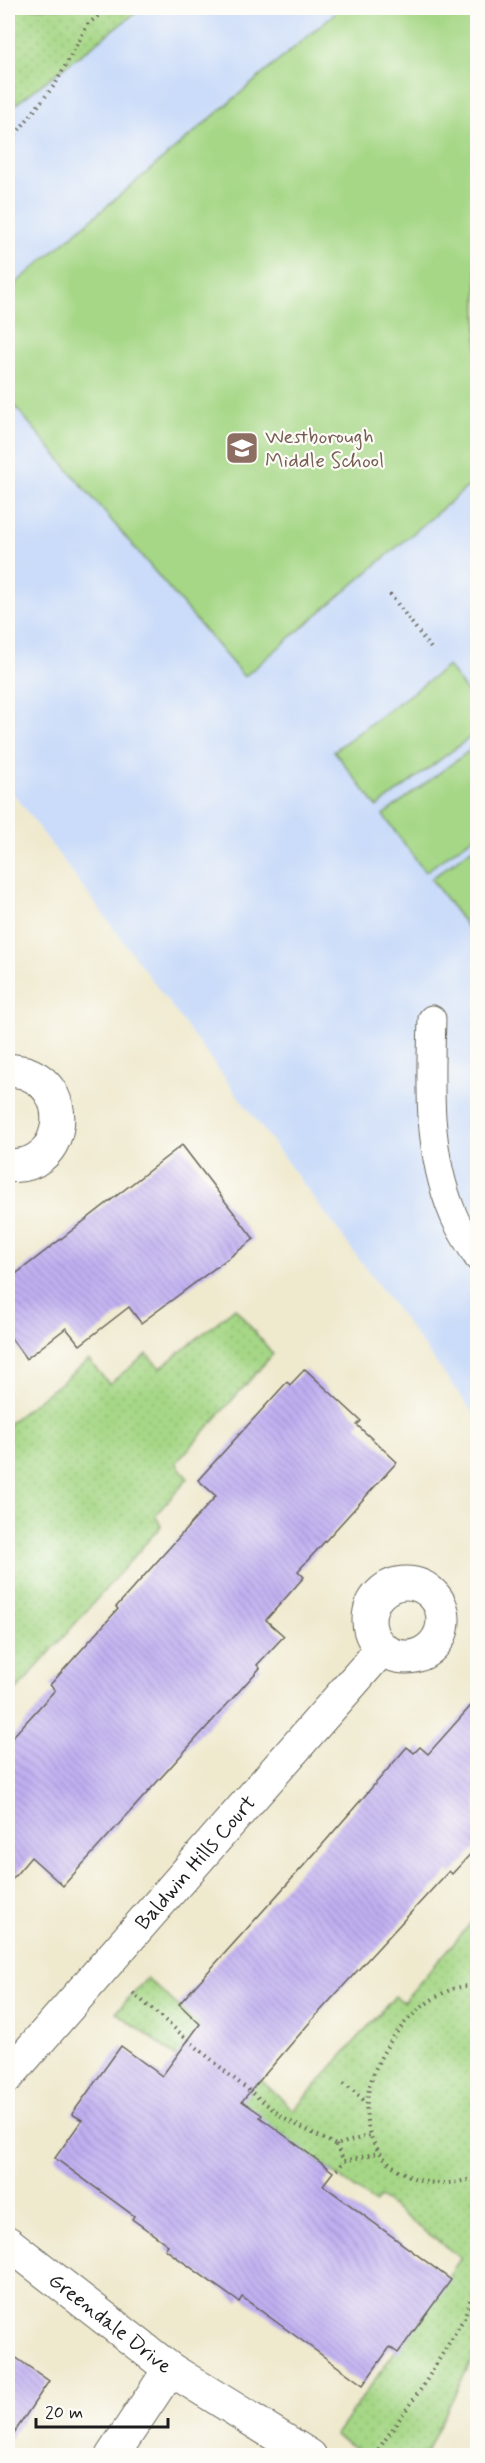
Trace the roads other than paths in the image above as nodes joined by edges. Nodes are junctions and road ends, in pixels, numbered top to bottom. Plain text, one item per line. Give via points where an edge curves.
1 (432, 1019) dead end
2 (8, 1070) edge
3 (8, 1165) edge
4 (477, 1258) edge
5 (381, 1650) dead end
6 (8, 2076) edge
7 (8, 2243) edge
8 (170, 2369) junction
9 (112, 2456) edge
10 (310, 2456) edge

1 - 4 lane via 429,1091 437,1162 453,1214
2 - 3 street via 26,1072 42,1082 54,1097 59,1114 57,1133 48,1149 33,1161
5 - 6 street, Baldwin Hills Court
7 - 8 street, Greendale Drive
8 - 9 street
8 - 10 street, Greendale Drive

